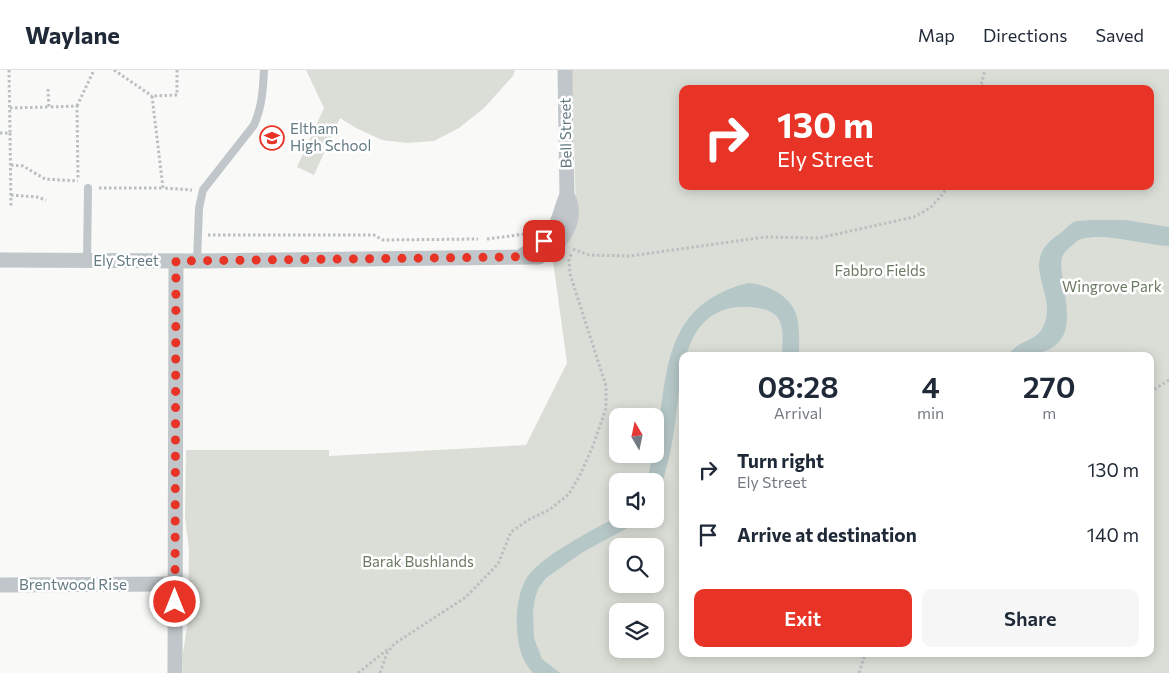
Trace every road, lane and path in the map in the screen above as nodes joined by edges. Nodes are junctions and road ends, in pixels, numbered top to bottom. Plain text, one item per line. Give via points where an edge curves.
1 (9, 70) edge
2 (94, 70) edge
3 (114, 70) edge
4 (177, 70) edge
5 (264, 70) edge
6 (565, 70) edge
7 (984, 70) edge
8 (981, 85) edge
9 (48, 89) dead end
10 (152, 96) junction
11 (78, 106) junction
12 (49, 107) junction
13 (10, 108) junction
14 (0, 133) edge
15 (10, 133) junction
16 (11, 165) junction
17 (78, 181) junction
18 (88, 188) junction
19 (163, 188) junction
20 (203, 190) junction
21 (945, 190) edge
22 (11, 195) junction
23 (46, 200) dead end
24 (12, 206) dead end
25 (203, 235) dead end
26 (551, 242) junction
27 (573, 250) junction
28 (0, 260) edge
29 (88, 261) junction
30 (176, 261) junction
31 (197, 261) junction
32 (1169, 380) edge
33 (1154, 389) edge
34 (175, 584) junction
35 (0, 585) edge
36 (394, 644) junction
37 (864, 657) edge
38 (175, 673) edge
39 (358, 673) edge
40 (380, 673) edge
41 (859, 673) edge

1 - 13 path
2 - 11 path
3 - 10 path
4 - 10 path via 177,95
5 - 20 lane via 260,113 254,126
6 - 26 street, Bell Street via 567,196 572,206 571,219 565,234
7 - 8 path
9 - 12 path
10 - 19 path
11 - 12 path
11 - 17 path
12 - 13 path
13 - 15 path
14 - 15 path
15 - 16 path
16 - 17 path via 23,166 45,178
16 - 22 path
17 - 18 path
18 - 19 path
18 - 29 lane
19 - 20 path
20 - 31 lane
21 - 27 path via 930,208 914,217 819,238 765,237 630,256 589,255
22 - 23 path
22 - 24 path
25 - 26 path via 374,235 383,240 491,239 543,234
26 - 27 path
26 - 31 street, Ely Street via 539,257 528,258
27 - 36 path via 569,259 570,274 606,386 606,408 580,475 569,494 511,532 498,564 466,597
28 - 29 street, Ely Street
29 - 30 street, Ely Street
30 - 31 street, Ely Street
30 - 34 street
32 - 33 path
34 - 35 street, Brentwood Rise
34 - 38 street
36 - 39 path
36 - 40 path
37 - 41 path

